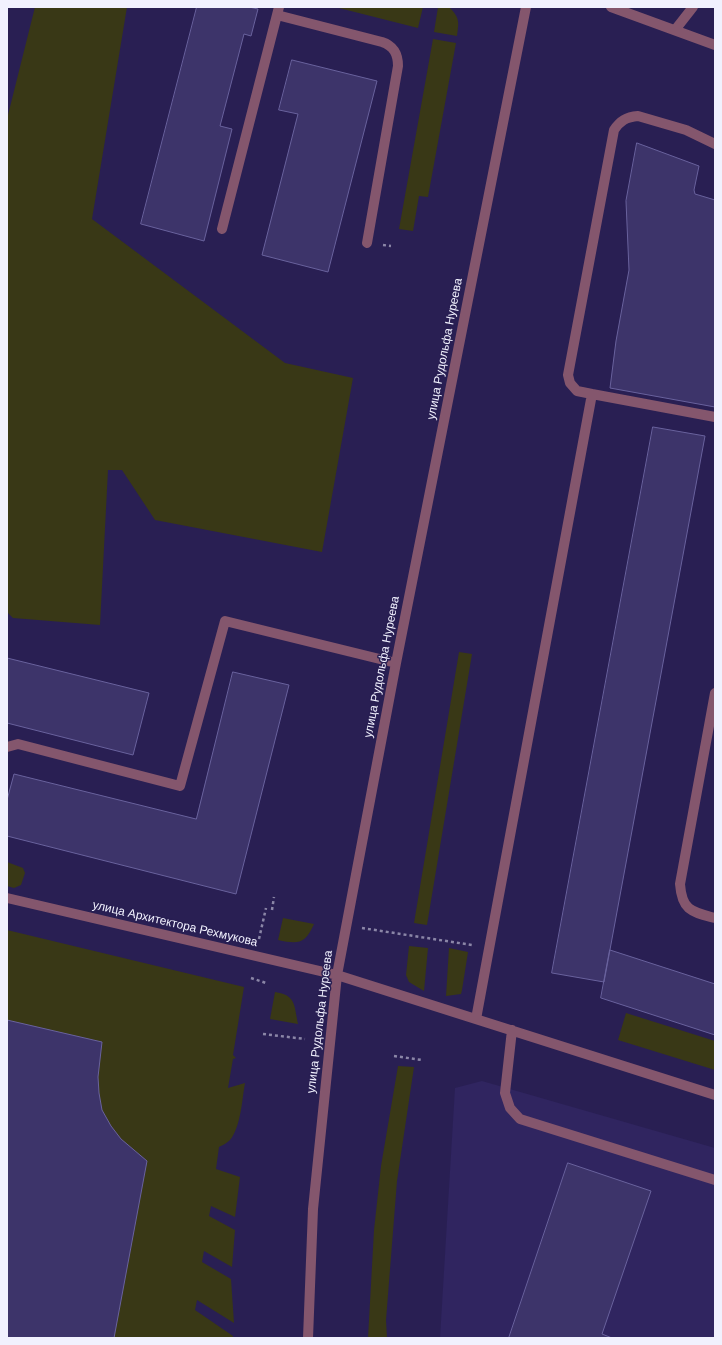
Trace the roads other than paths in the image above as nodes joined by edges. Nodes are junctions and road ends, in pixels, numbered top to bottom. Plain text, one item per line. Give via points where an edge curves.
1 (526, 7) edge
2 (611, 7) edge
3 (692, 7) edge
4 (278, 11) edge
5 (675, 30) junction
6 (715, 45) edge
7 (715, 144) edge
8 (222, 229) dead end
9 (367, 243) dead end
10 (592, 394) junction
11 (715, 416) edge
12 (396, 663) junction
13 (715, 693) edge
14 (7, 747) edge
15 (7, 898) edge
16 (715, 918) edge
17 (336, 975) junction
18 (476, 1019) junction
19 (512, 1030) junction
20 (715, 1095) edge
21 (715, 1180) edge
22 (308, 1338) edge

1 - 12 street, улица Рудольфа Нуреева
2 - 5 street
3 - 5 street
4 - 8 street
4 - 9 street via 382,42 391,47 396,54 398,66
5 - 6 street
7 - 10 street via 686,130 638,116 622,120 614,130 568,375 570,383 577,391
10 - 11 street
10 - 18 street
12 - 14 street via 225,621 180,786 18,744
12 - 17 street, улица Рудольфа Нуреева
13 - 16 street via 680,884 682,898 692,912
15 - 17 street, улица Архитектора Рехмукова
17 - 18 street, улица Архитектора Рехмукова
17 - 22 street, улица Рудольфа Нуреева via 313,1209
18 - 19 street, улица Архитектора Рехмукова
19 - 20 street, улица Архитектора Рехмукова
19 - 21 street via 505,1093 510,1108 520,1118

